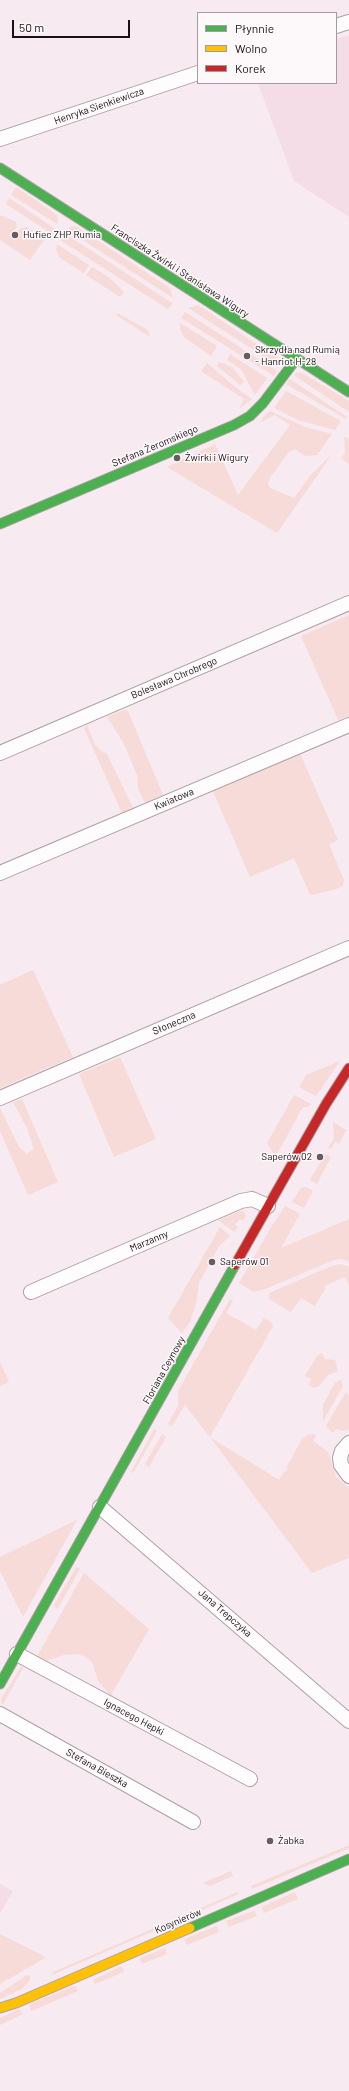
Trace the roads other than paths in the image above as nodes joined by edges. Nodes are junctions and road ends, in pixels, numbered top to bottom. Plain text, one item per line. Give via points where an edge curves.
1 (349, 22) edge
2 (337, 26) edge
3 (197, 72) edge
4 (0, 139) edge
5 (0, 168) edge
6 (297, 358) junction
7 (349, 392) edge
8 (0, 524) edge
9 (349, 603) edge
10 (349, 724) edge
11 (0, 753) edge
12 (0, 873) edge
13 (349, 948) edge
14 (349, 1068) edge
15 (0, 1098) edge
16 (268, 1206) junction
17 (31, 1292) dead end
18 (349, 1443) edge
19 (349, 1476) edge
20 (100, 1507) junction
21 (17, 1654) junction
22 (4, 1666) edge
23 (0, 1684) edge
24 (0, 1714) edge
25 (349, 1721) edge
26 (250, 1779) dead end
27 (193, 1822) dead end
28 (349, 1860) edge
29 (16, 2003) junction
30 (0, 2008) edge
31 (0, 2012) edge

1 - 2 street
3 - 4 street, Henryka Sienkiewicza
5 - 6 street, Franciszka Żwirki i Stanisława Wigury
6 - 7 street, Franciszka Żwirki i Stanisława Wigury
6 - 8 street, Stefana Żeromskiego via 250,416
9 - 11 street, Bolesława Chrobrego
10 - 12 street, Kwiatowa
13 - 15 street, Słoneczna
14 - 16 street, Floriana Ceynowy
16 - 17 street, Marzanny via 252,1199 241,1201
16 - 20 street, Floriana Ceynowy
18 - 19 street via 340,1458 344,1472
20 - 21 street, Floriana Ceynowy
20 - 25 street, Jana Trepczyka
21 - 22 street, Floriana Ceynowy
21 - 26 street, Ignacego Hepki
22 - 23 street, Floriana Ceynowy
24 - 27 street, Stefana Bieszka
28 - 29 street, Kosynierów
29 - 30 street, Kosynierów
29 - 31 street, Kosynierów

